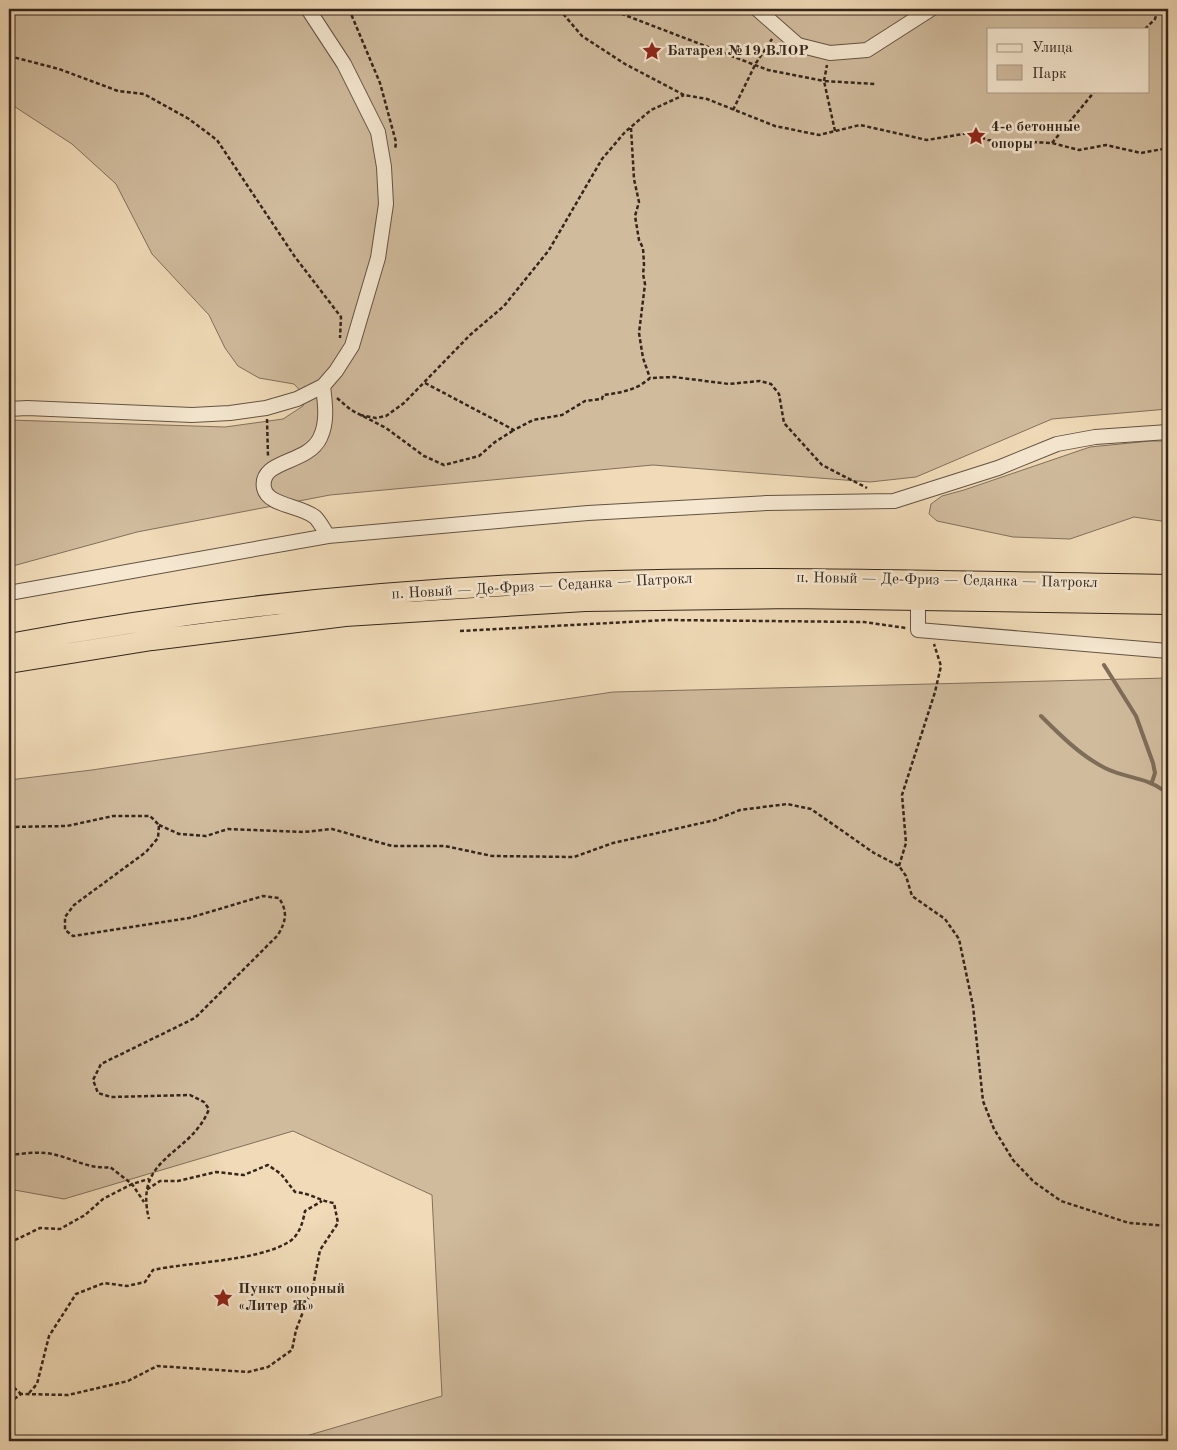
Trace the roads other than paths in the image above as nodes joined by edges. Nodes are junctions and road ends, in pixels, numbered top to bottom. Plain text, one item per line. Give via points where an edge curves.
1 (308, 9) edge
2 (757, 9) edge
3 (931, 9) edge
4 (323, 386) junction
5 (9, 409) edge
6 (1168, 432) edge
7 (328, 536) junction
8 (1168, 585) edge
9 (9, 593) edge
10 (1168, 604) edge
11 (918, 606) dead end
12 (9, 644) edge
13 (1168, 651) edge
14 (9, 663) edge

1 - 4 street via 344,64 378,132 386,204 378,258 352,346
2 - 3 street via 798,45 830,54 867,50
4 - 5 street via 297,400 266,408 192,416
4 - 7 street via 326,417 319,439 303,456 274,466 267,472 264,485 266,495 315,518
6 - 7 street via 1095,436 1057,444 998,468 894,501 767,503 598,512
7 - 9 street
8 - 12 highway, п. Новый — Де-Фриз — Седанка — Патрокл via 789,579 583,582 344,596 153,618
10 - 14 highway, п. Новый — Де-Фриз — Седанка — Патрокл via 792,598 585,601 345,616 152,640
11 - 13 street via 924,630

